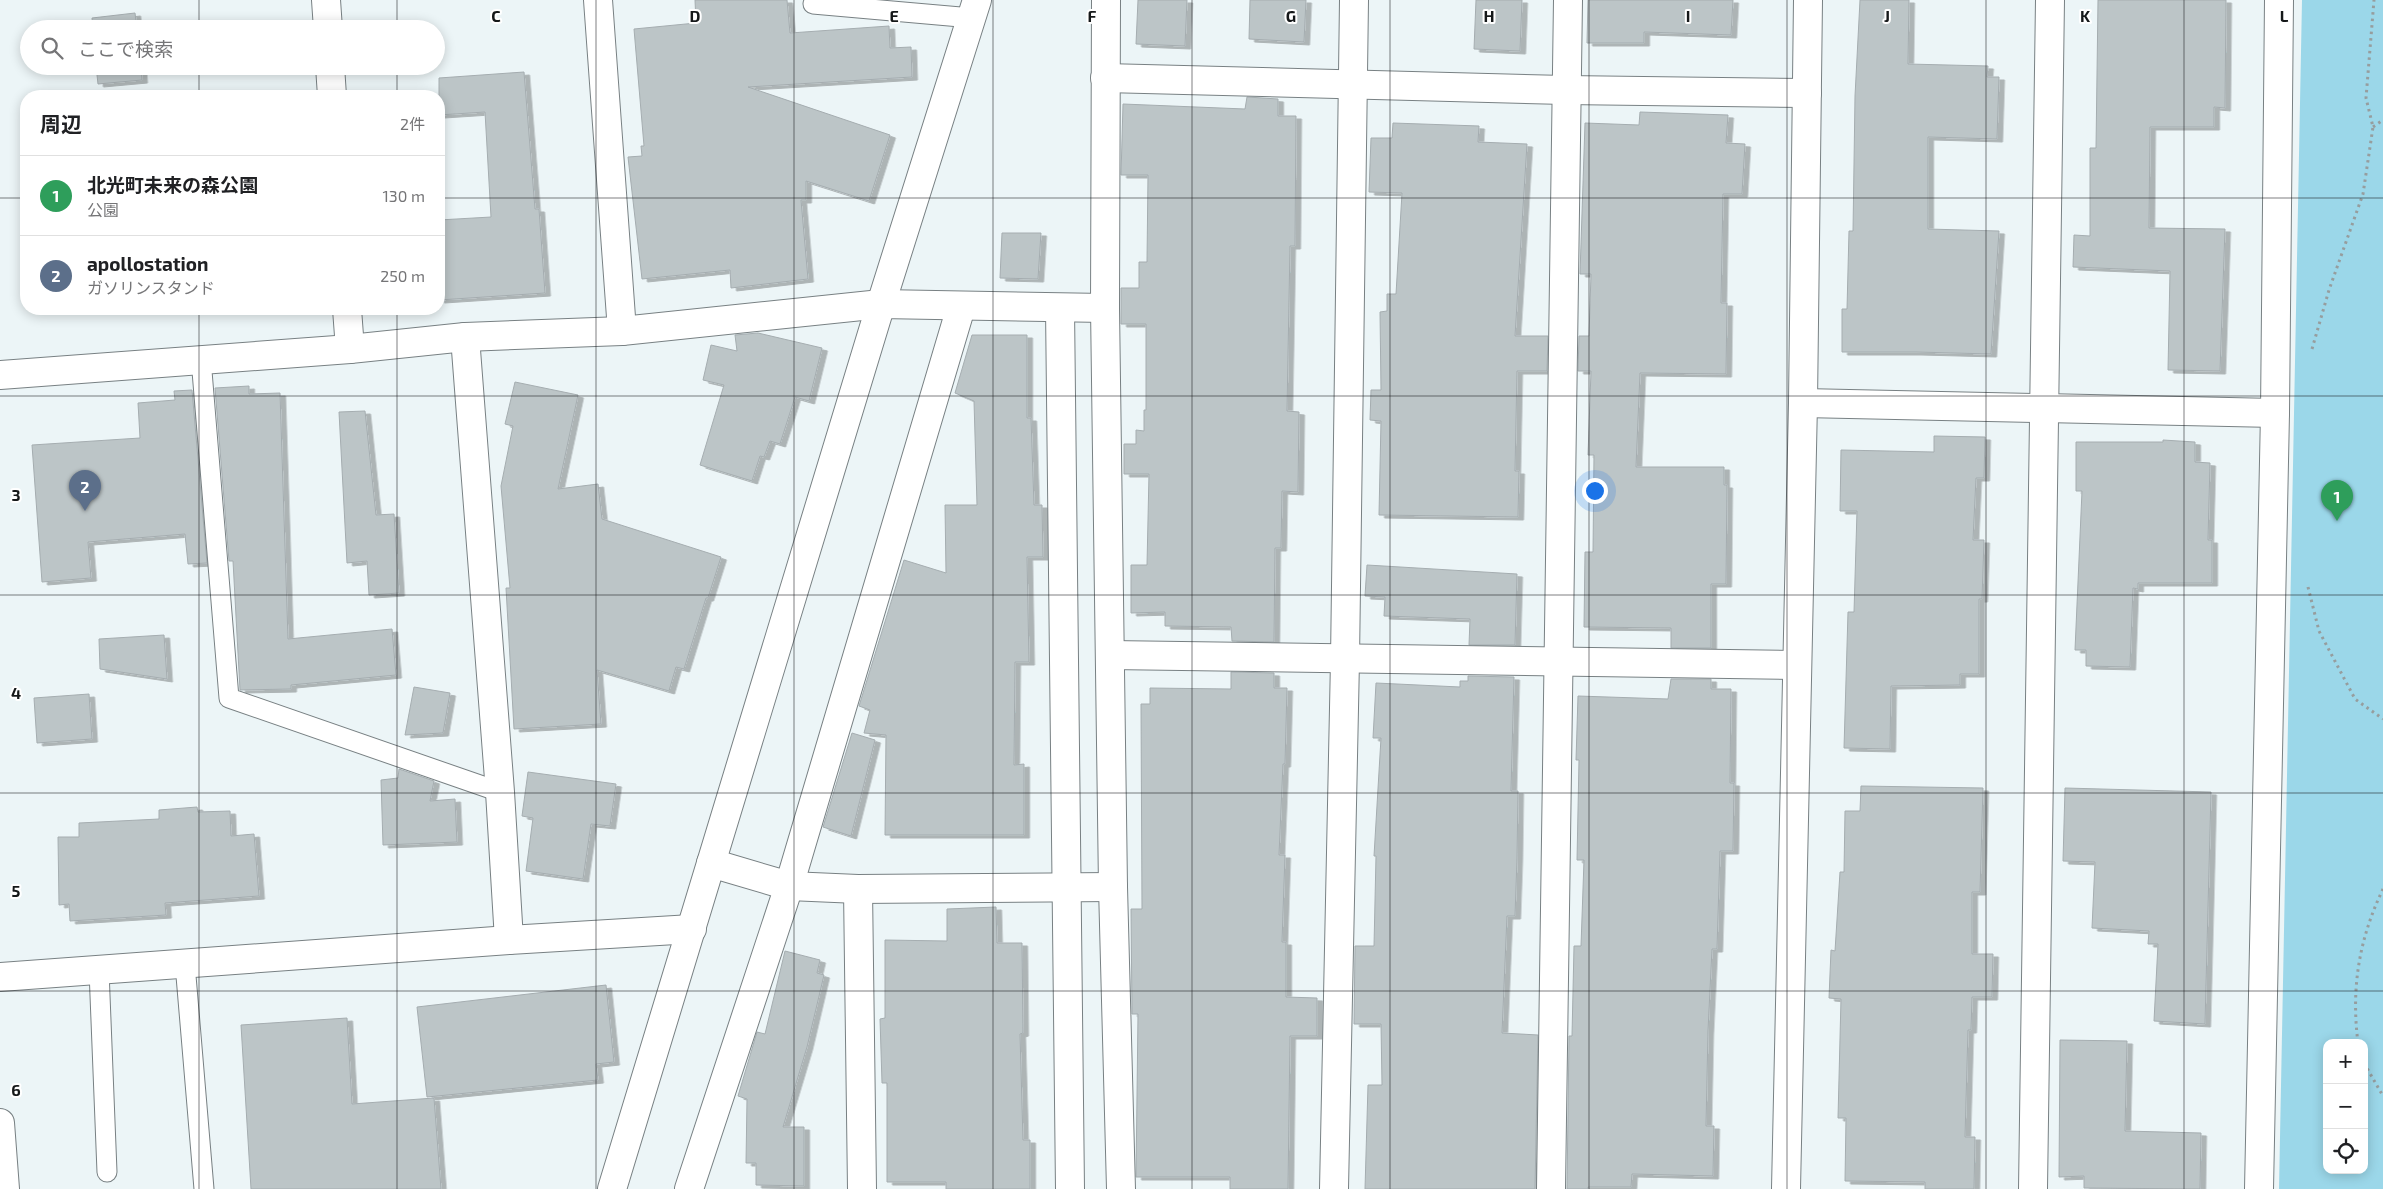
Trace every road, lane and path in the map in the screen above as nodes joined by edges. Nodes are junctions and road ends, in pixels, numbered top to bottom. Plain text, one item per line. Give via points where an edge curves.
1 (326, 0) edge
2 (598, 0) edge
3 (1106, 0) edge
4 (1354, 0) edge
5 (1568, 0) edge
6 (1808, 0) edge
7 (2050, 0) edge
8 (2279, 0) edge
9 (2374, 0) edge
10 (813, 4) dead end
11 (975, 9) edge
12 (327, 20) edge
13 (331, 75) edge
14 (1105, 78) junction
15 (1353, 84) junction
16 (332, 90) edge
17 (1565, 90) junction
18 (1807, 93) junction
19 (2383, 120) edge
20 (2373, 127) junction
21 (881, 304) junction
22 (961, 307) junction
23 (1060, 308) junction
24 (1105, 308) junction
25 (347, 315) edge
26 (622, 331) junction
27 (464, 337) junction
28 (350, 349) junction
29 (2312, 351) dead end
30 (201, 359) junction
31 (0, 375) edge
32 (1803, 403) junction
33 (2043, 409) junction
34 (2275, 413) junction
35 (2306, 580) dead end
36 (1110, 655) junction
37 (1345, 660) junction
38 (1558, 662) junction
39 (1796, 665) junction
40 (2383, 719) edge
41 (500, 792) junction
42 (711, 864) junction
43 (789, 886) junction
44 (1066, 887) junction
45 (1113, 887) junction
46 (858, 889) junction
47 (2383, 889) edge
48 (692, 929) junction
49 (509, 940) junction
50 (185, 964) junction
51 (99, 970) junction
52 (0, 977) edge
53 (2357, 1039) edge
54 (2368, 1070) edge
55 (2383, 1096) edge
56 (0, 1123) edge
57 (107, 1172) dead end
58 (4, 1189) edge
59 (204, 1189) edge
60 (612, 1189) edge
61 (689, 1189) edge
62 (862, 1189) edge
63 (1070, 1189) edge
64 (1121, 1189) edge
65 (1334, 1189) edge
66 (1551, 1189) edge
67 (1786, 1189) edge
68 (2033, 1189) edge
69 (2259, 1189) edge

1 - 12 street
2 - 26 street
3 - 14 street
4 - 15 street
5 - 17 street
6 - 18 street
7 - 33 street
8 - 34 street
9 - 20 path via 2366,98
10 - 11 lane
11 - 21 street
13 - 16 street
14 - 15 street
14 - 24 street
15 - 17 street
15 - 37 street
17 - 18 street
17 - 38 street
18 - 32 street
19 - 20 path
20 - 29 path via 2363,194 2329,290
21 - 22 street
21 - 26 street
21 - 42 street
22 - 23 street
22 - 43 street
23 - 24 street
23 - 44 street
24 - 36 street
25 - 28 street
26 - 27 street
27 - 28 street
27 - 41 street
28 - 30 street
30 - 31 street
30 - 41 lane via 229,698
32 - 33 street
32 - 39 street
33 - 34 street
33 - 68 street
34 - 69 street
35 - 40 path via 2318,631 2355,699
36 - 37 street
36 - 45 street
37 - 38 street
37 - 65 street
38 - 39 street
38 - 66 street
39 - 67 street
41 - 49 street
42 - 43 street
42 - 48 street
43 - 46 street
43 - 61 street
44 - 45 street
44 - 46 street
44 - 63 street
45 - 64 street
46 - 62 street
47 - 53 path via 2357,965 2354,1014
48 - 49 street
48 - 60 street
49 - 50 street
50 - 51 street
50 - 59 lane
51 - 52 street
51 - 57 lane
54 - 55 path
56 - 58 street

